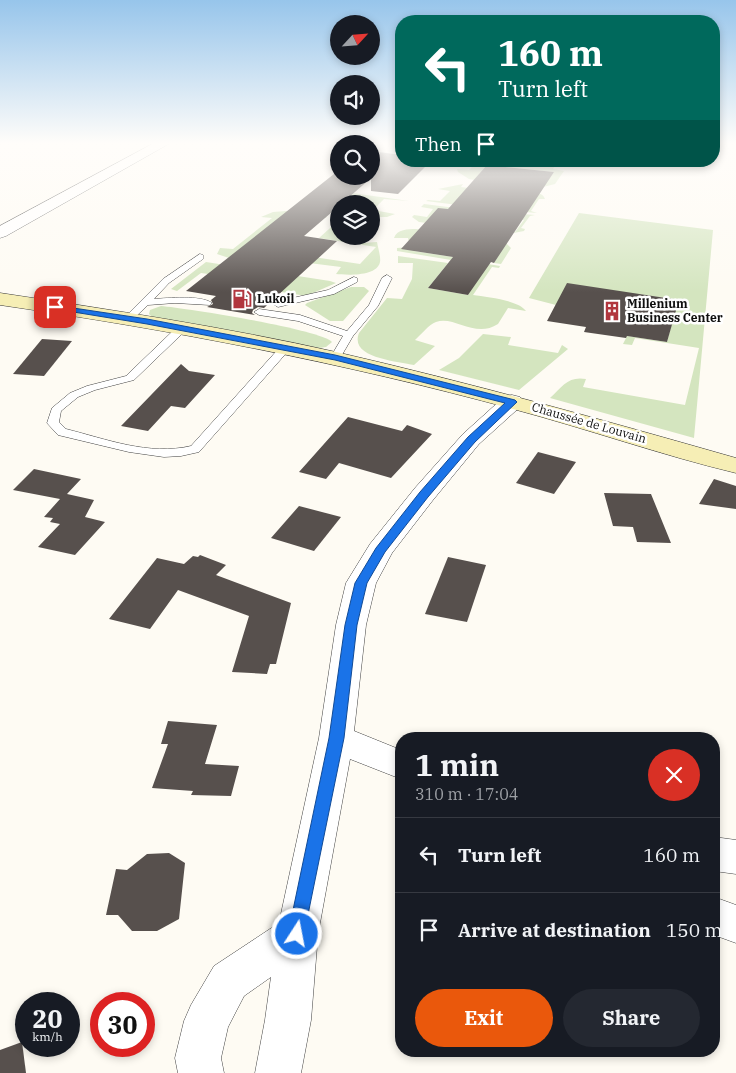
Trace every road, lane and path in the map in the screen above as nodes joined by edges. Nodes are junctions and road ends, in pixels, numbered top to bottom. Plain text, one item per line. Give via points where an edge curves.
1 (74, 192) edge
2 (0, 233) edge
3 (200, 256) dead end
4 (387, 278) dead end
5 (354, 280) dead end
6 (217, 295) dead end
7 (0, 299) edge
8 (175, 300) junction
9 (145, 302) junction
10 (207, 303) dead end
11 (259, 312) dead end
12 (129, 318) junction
13 (300, 318) junction
14 (182, 328) junction
15 (349, 335) junction
16 (285, 348) junction
17 (335, 358) junction
18 (512, 402) junction
19 (736, 466) edge
20 (336, 738) junction
21 (395, 763) edge
22 (720, 855) edge
23 (736, 857) edge
24 (720, 918) edge
25 (736, 924) edge
26 (297, 934) junction
27 (201, 1073) edge
28 (278, 1073) edge

1 - 2 street
3 - 9 lane via 166,281
4 - 15 lane via 373,306
5 - 13 lane via 331,292 274,304
6 - 8 lane
7 - 12 main road, Chaussée de Louvain
8 - 9 lane
8 - 10 lane
9 - 12 lane
11 - 13 lane
12 - 14 main road, Chaussée de Louvain
13 - 15 lane
14 - 16 main road, Chaussée de Louvain
14 - 16 lane via 130,378 74,395 56,410 54,423 62,432 164,454 183,454 195,449
15 - 17 lane
16 - 17 main road, Chaussée de Louvain
17 - 18 main road, Chaussée de Louvain
18 - 19 main road, Chaussée de Louvain
18 - 20 street via 471,440 424,494 380,550 361,583 351,625
20 - 21 street
20 - 26 street
22 - 23 street
24 - 25 street
26 - 27 street via 229,981 207,1021 198,1058
26 - 28 street via 288,1020

